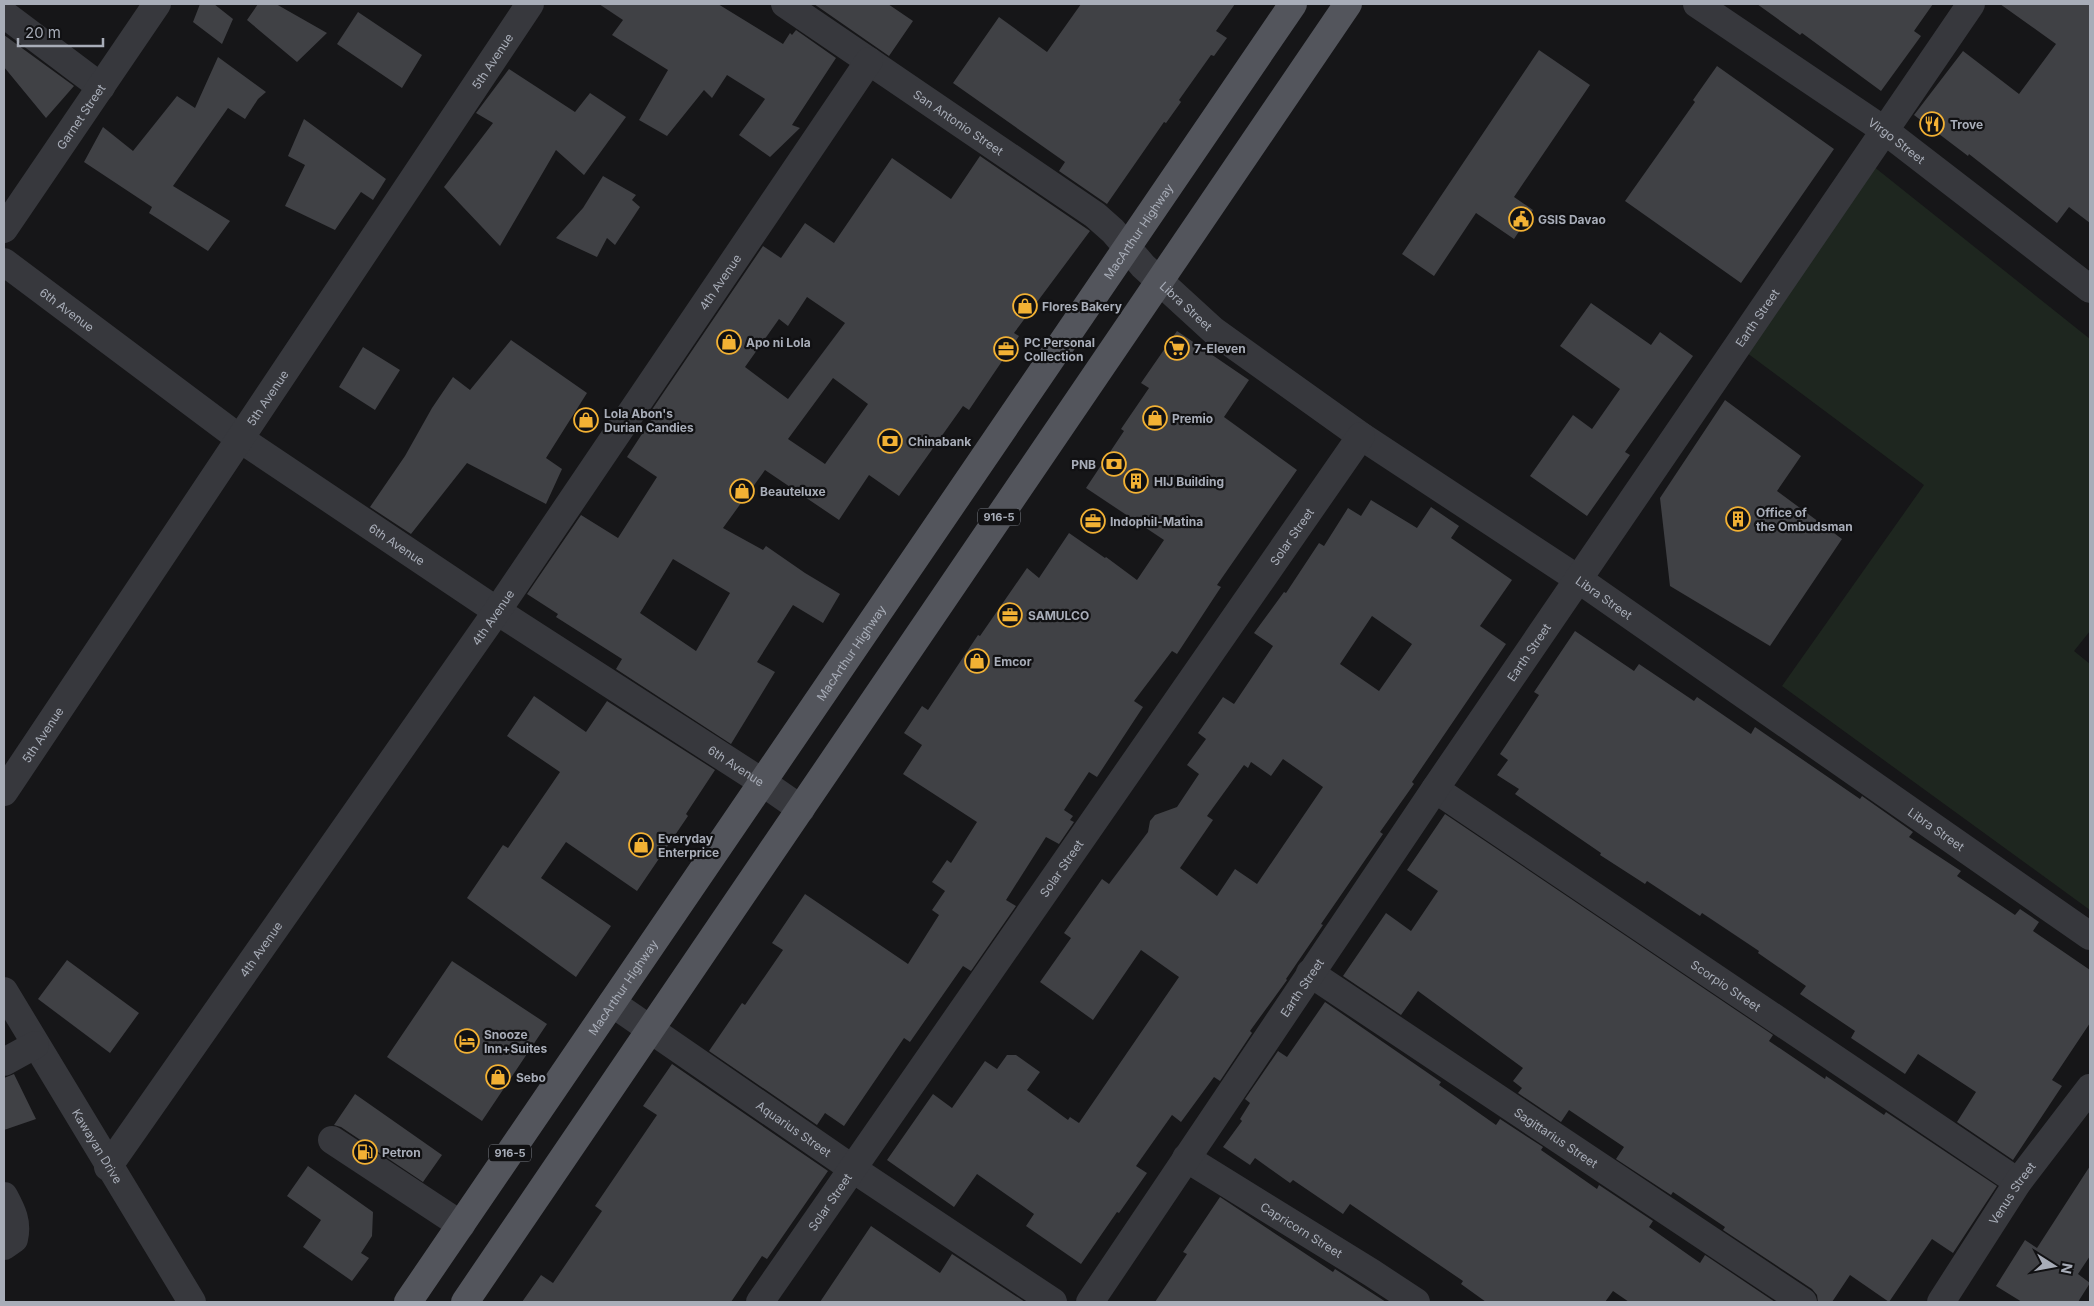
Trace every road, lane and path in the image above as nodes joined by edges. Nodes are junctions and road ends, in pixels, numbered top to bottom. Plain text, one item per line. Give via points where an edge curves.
1 (157, 4) edge
2 (530, 4) edge
3 (785, 4) edge
4 (1293, 4) edge
5 (1348, 4) edge
6 (1697, 4) edge
7 (1971, 4) edge
8 (4, 14) edge
9 (869, 62) junction
10 (101, 86) junction
11 (1884, 130) junction
12 (4, 229) edge
13 (1128, 247) junction
14 (4, 262) edge
15 (1160, 281) junction
16 (2090, 289) edge
17 (1361, 436) junction
18 (239, 438) junction
19 (1578, 579) junction
20 (497, 611) junction
21 (762, 782) junction
22 (1435, 789) junction
23 (4, 792) edge
24 (800, 809) junction
25 (2090, 936) edge
26 (1310, 974) junction
27 (4, 991) edge
28 (612, 1003) junction
29 (650, 1030) junction
30 (36, 1046) junction
31 (4, 1062) edge
32 (2090, 1088) edge
33 (332, 1140) dead end
34 (1186, 1158) junction
35 (108, 1166) junction
36 (853, 1169) junction
37 (2018, 1182) junction
38 (4, 1196) edge
39 (461, 1225) junction
40 (4, 1246) edge
41 (192, 1302) edge
42 (408, 1302) edge
43 (465, 1302) edge
44 (760, 1302) edge
45 (1053, 1302) edge
46 (1090, 1302) edge
47 (1416, 1302) edge
48 (1803, 1302) edge
49 (1941, 1302) edge

1 - 10 street, Garnet Street
2 - 18 street, 5th Avenue
3 - 9 street, San Antonio Street
4 - 13 main road, MacArthur Highway / 916-5
5 - 15 main road, 916-5
6 - 11 street, Virgo Street
7 - 11 street, Earth Street
8 - 10 street
9 - 13 street, San Antonio Street via 1095,215
9 - 20 street, 4th Avenue
10 - 12 street, Garnet Street
11 - 16 street, Virgo Street
11 - 19 street, Earth Street
13 - 15 street, Libra Street
13 - 21 main road, MacArthur Highway / 916-5
14 - 18 street, 6th Avenue
15 - 17 street, Libra Street via 1214,331
15 - 24 main road, 916-5
17 - 19 street, Libra Street
17 - 36 street, Solar Street
18 - 20 street, 6th Avenue
18 - 23 street, 5th Avenue
19 - 22 street, Earth Street
19 - 25 street, Libra Street
20 - 21 street, 6th Avenue
20 - 35 street, 4th Avenue
21 - 24 street, 6th Avenue
21 - 28 main road, MacArthur Highway / 916-5
22 - 26 street, Earth Street
22 - 37 street, Scorpio Street
24 - 29 main road, 916-5
26 - 34 street, Earth Street
26 - 48 street, Sagittarius Street
27 - 30 street, Kawayan Drive
28 - 29 street, Aquarius Street
28 - 39 main road, MacArthur Highway / 916-5
29 - 36 street, Aquarius Street
29 - 43 main road, 916-5
30 - 31 street
30 - 35 street, Kawayan Drive
32 - 37 street, Venus Street
33 - 39 street
34 - 46 street, Earth Street
34 - 47 street, Capricorn Street
35 - 41 street, Kawayan Drive
36 - 44 street, Solar Street
36 - 45 street, Aquarius Street
37 - 49 street, Venus Street
38 - 40 street via 16,1228 14,1239
39 - 42 main road, MacArthur Highway / 916-5

